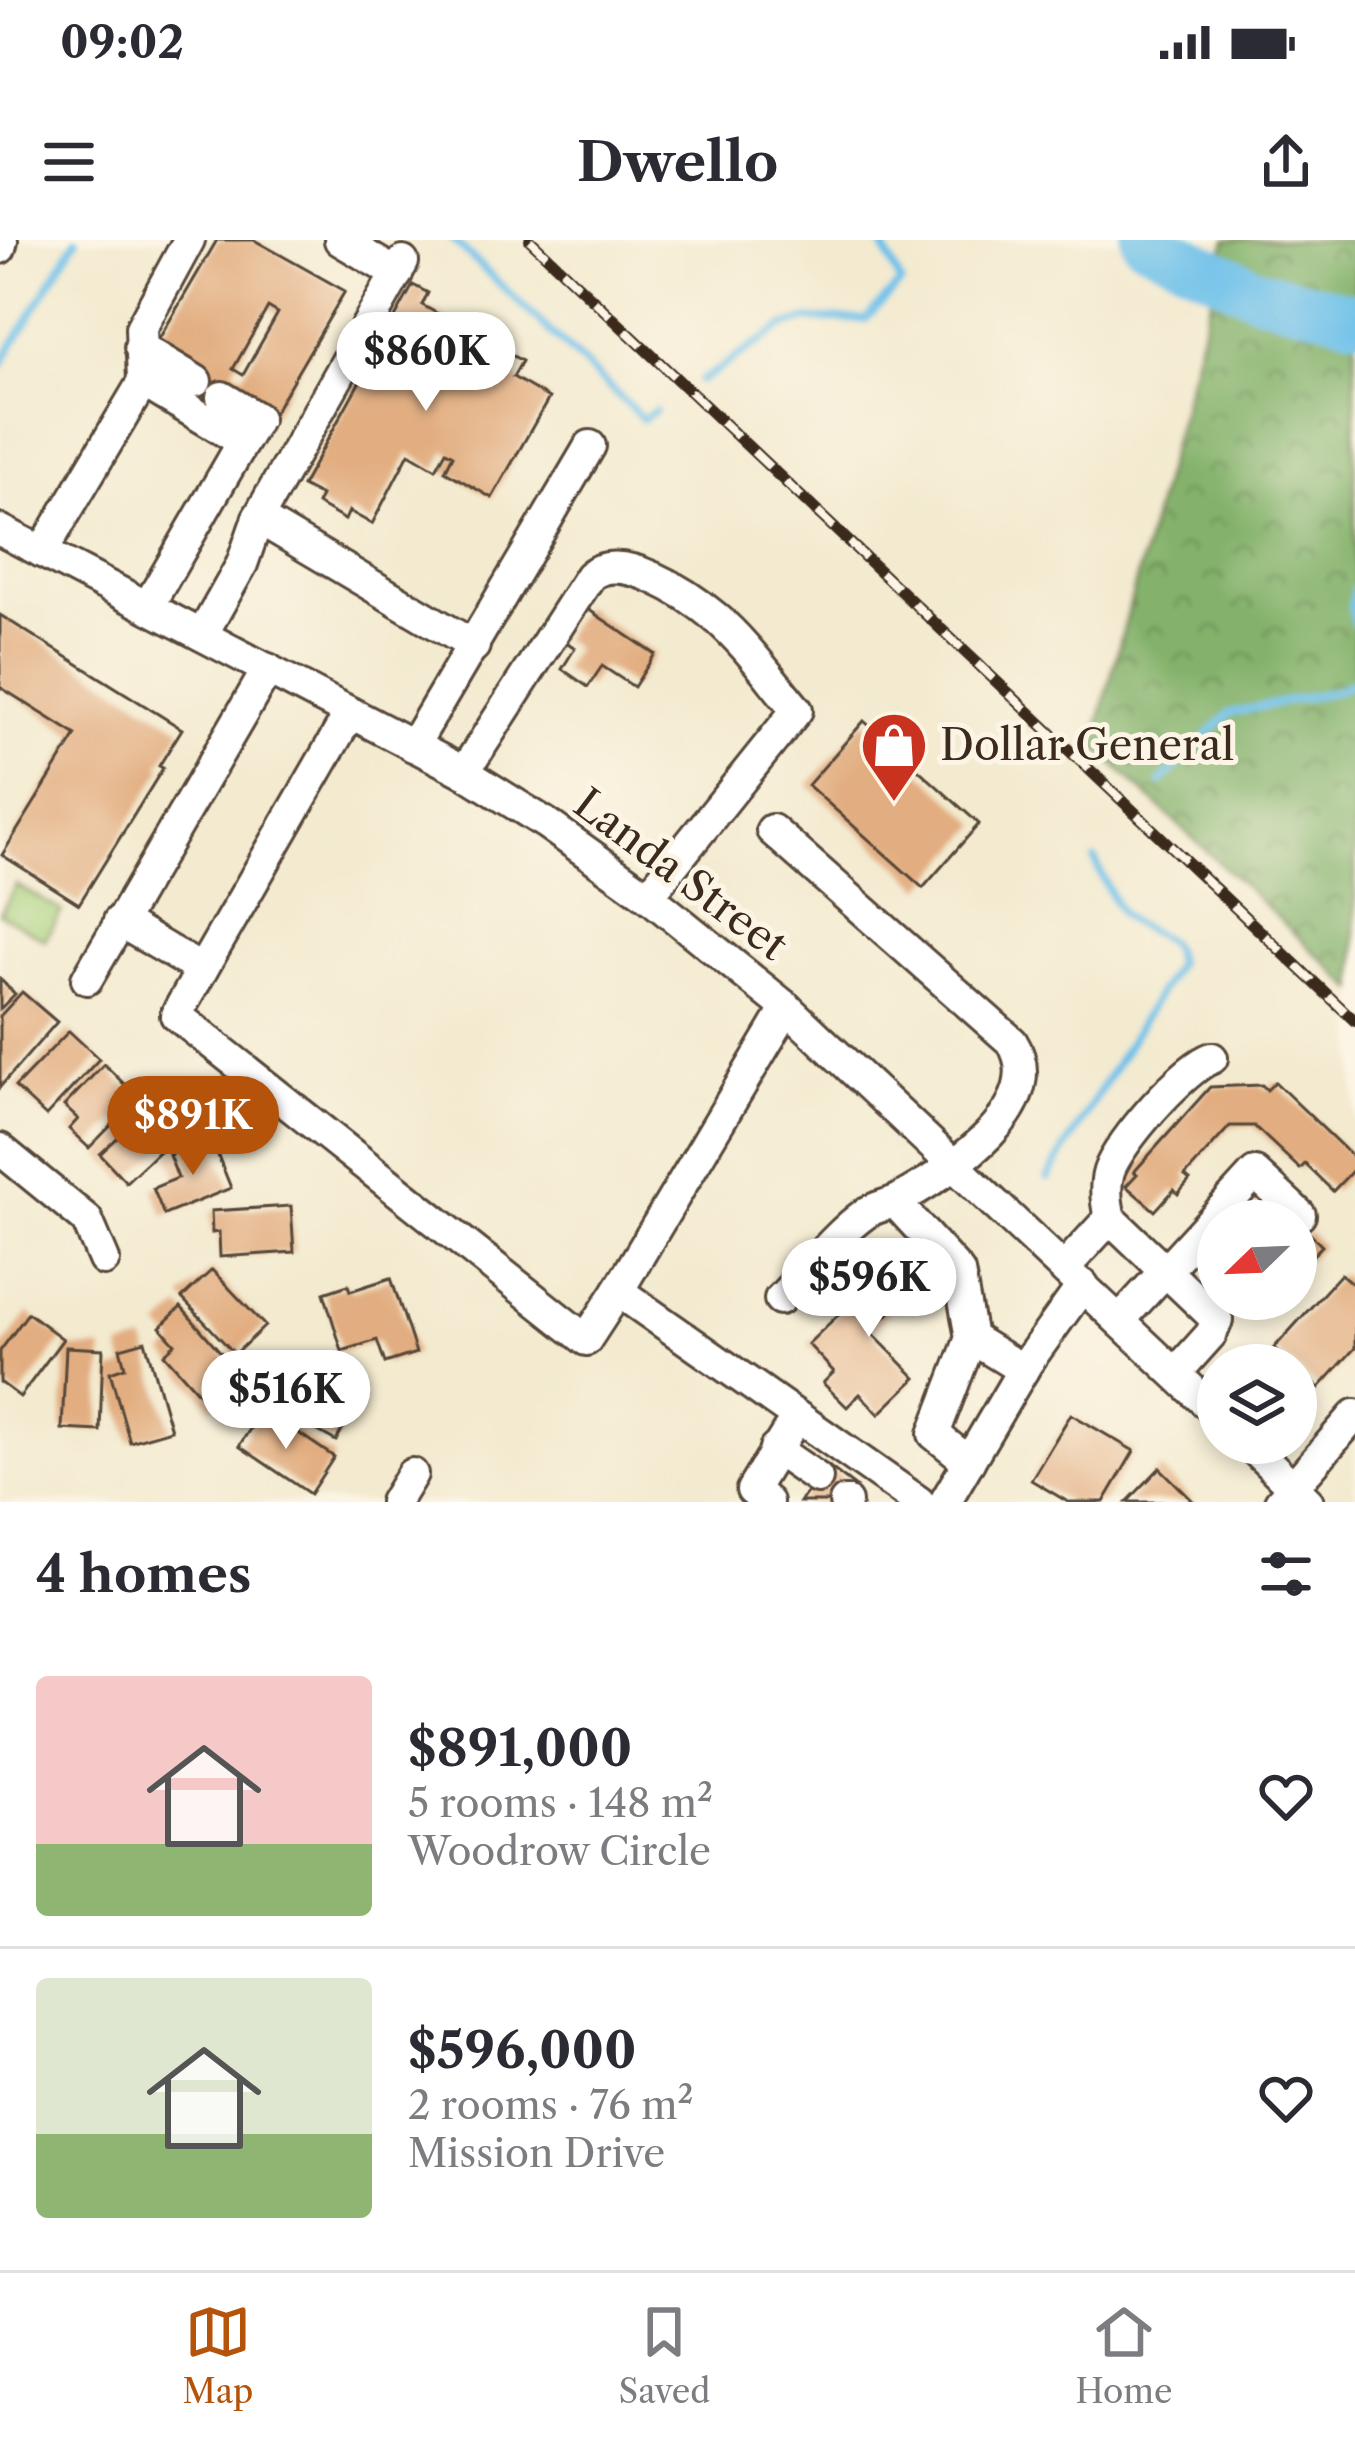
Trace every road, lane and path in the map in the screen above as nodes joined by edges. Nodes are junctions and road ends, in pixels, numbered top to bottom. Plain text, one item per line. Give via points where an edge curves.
1 (189, 240) edge
2 (340, 240) edge
3 (140, 347) junction
4 (143, 382) junction
5 (243, 442) junction
6 (590, 446) dead end
7 (258, 518) junction
8 (0, 530) edge
9 (42, 552) junction
10 (148, 606) junction
11 (202, 634) junction
12 (474, 646) junction
13 (268, 669) junction
14 (350, 713) junction
15 (413, 746) junction
16 (464, 772) junction
17 (772, 830) dead end
18 (648, 896) junction
19 (119, 921) junction
20 (202, 970) junction
21 (87, 979) dead end
22 (787, 1008) junction
23 (1212, 1058) dead end
24 (0, 1149) edge
25 (956, 1165) junction
26 (1230, 1200) edge
27 (1284, 1200) edge
28 (895, 1202) junction
29 (1110, 1218) junction
30 (1197, 1236) edge
31 (104, 1260) dead end
32 (1167, 1268) junction
33 (1074, 1276) junction
34 (618, 1291) junction
35 (780, 1299) dead end
36 (1120, 1320) junction
37 (971, 1338) junction
38 (1022, 1370) junction
39 (1176, 1373) junction
40 (1197, 1394) edge
41 (1355, 1414) edge
42 (969, 1462) junction
43 (1266, 1464) edge
44 (412, 1474) dead end
45 (817, 1478) dead end
46 (1294, 1497) edge
47 (395, 1502) edge
48 (767, 1502) edge
49 (919, 1502) edge
50 (945, 1502) edge

1 - 3 street via 141,328
2 - 7 street via 400,268
3 - 4 street
3 - 5 street via 257,418
4 - 5 street
4 - 9 street
5 - 10 street
6 - 12 street
7 - 11 street
7 - 12 street
8 - 9 street, Landa Street
9 - 10 street, Landa Street
10 - 11 street, Landa Street
11 - 13 street, Landa Street
12 - 15 street
13 - 14 street, Landa Street
13 - 19 street
14 - 15 street, Landa Street
14 - 20 street
15 - 16 street, Landa Street
16 - 18 street, Landa Street
16 - 18 street via 599,567 645,573 715,617 797,710
17 - 25 street via 1017,1051 1018,1095
18 - 22 street, Landa Street
19 - 20 street
19 - 21 street
20 - 34 street via 176,1015 586,1340
22 - 25 street, Landa Street
22 - 34 street
23 - 29 street via 1123,1147 1109,1171
24 - 31 street via 87,1220
25 - 28 street
25 - 33 street, Landa Street
26 - 27 street via 1255,1173
28 - 35 street via 868,1210
28 - 37 street via 959,1272
29 - 32 street
29 - 33 street
30 - 32 street
32 - 36 street
32 - 39 street via 1216,1320
33 - 36 street, Landa Street
33 - 38 street
34 - 49 street
36 - 39 street, Landa Street
37 - 38 street
37 - 42 street via 934,1434
38 - 42 street
39 - 40 street, Landa Street
41 - 46 street
42 - 50 street
43 - 46 street
44 - 47 street
45 - 48 street via 781,1440 752,1490

